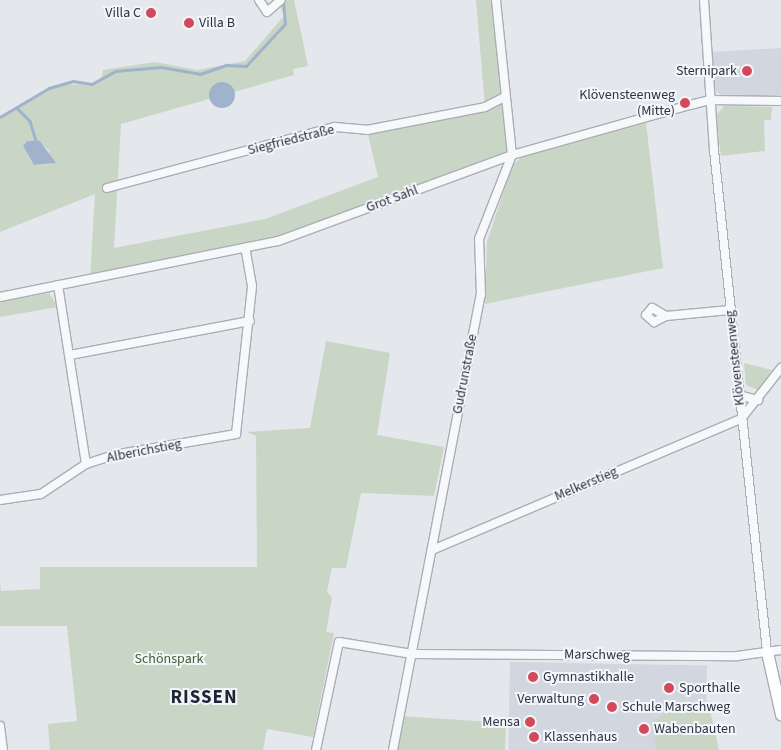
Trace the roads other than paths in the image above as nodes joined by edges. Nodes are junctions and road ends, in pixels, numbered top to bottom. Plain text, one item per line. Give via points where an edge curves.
1 (259, 0) edge
2 (496, 0) edge
3 (704, 0) edge
4 (280, 2) edge
5 (505, 97) junction
6 (710, 100) junction
7 (781, 101) edge
8 (512, 155) junction
9 (107, 188) dead end
10 (245, 248) junction
11 (58, 285) junction
12 (0, 296) edge
13 (730, 310) junction
14 (666, 316) dead end
15 (250, 321) junction
16 (70, 355) junction
17 (781, 368) edge
18 (738, 395) junction
19 (758, 400) junction
20 (741, 419) junction
21 (86, 464) junction
22 (0, 500) edge
23 (432, 550) junction
24 (781, 650) edge
25 (767, 652) junction
26 (412, 654) junction
27 (781, 714) edge
28 (0, 726) edge
29 (3, 750) edge
30 (316, 750) edge
31 (394, 750) edge

1 - 4 street via 267,12
2 - 5 street, Gudrunstraße
3 - 6 street, Klövensteenweg
5 - 8 street, Gudrunstraße
5 - 9 street, Siegfriedstraße via 485,107 367,130 335,127
6 - 7 street, Grot Sahl
6 - 8 street, Grot Sahl
6 - 13 street, Klövensteenweg
8 - 10 street, Grot Sahl via 278,241
8 - 23 street, Gudrunstraße via 480,239 481,295
10 - 11 street, Grot Sahl
10 - 15 street via 252,286
11 - 12 street, Grot Sahl
11 - 16 street
13 - 14 street
13 - 18 street, Klövensteenweg
15 - 16 street
15 - 21 street, Alberichstieg via 236,434 113,455
16 - 21 street
17 - 19 street
18 - 19 street
18 - 20 street, Klövensteenweg
19 - 20 street
20 - 23 street, Melkerstieg
20 - 25 street, Klövensteenweg
21 - 22 street, Alberichstieg via 41,494
23 - 26 street, Gudrunstraße
24 - 25 street, Marschweg
25 - 26 street, Marschweg via 737,656
25 - 27 street, Klövensteenweg
26 - 30 street, Marschweg via 340,642
26 - 31 street, Gudrunstraße
28 - 29 street

